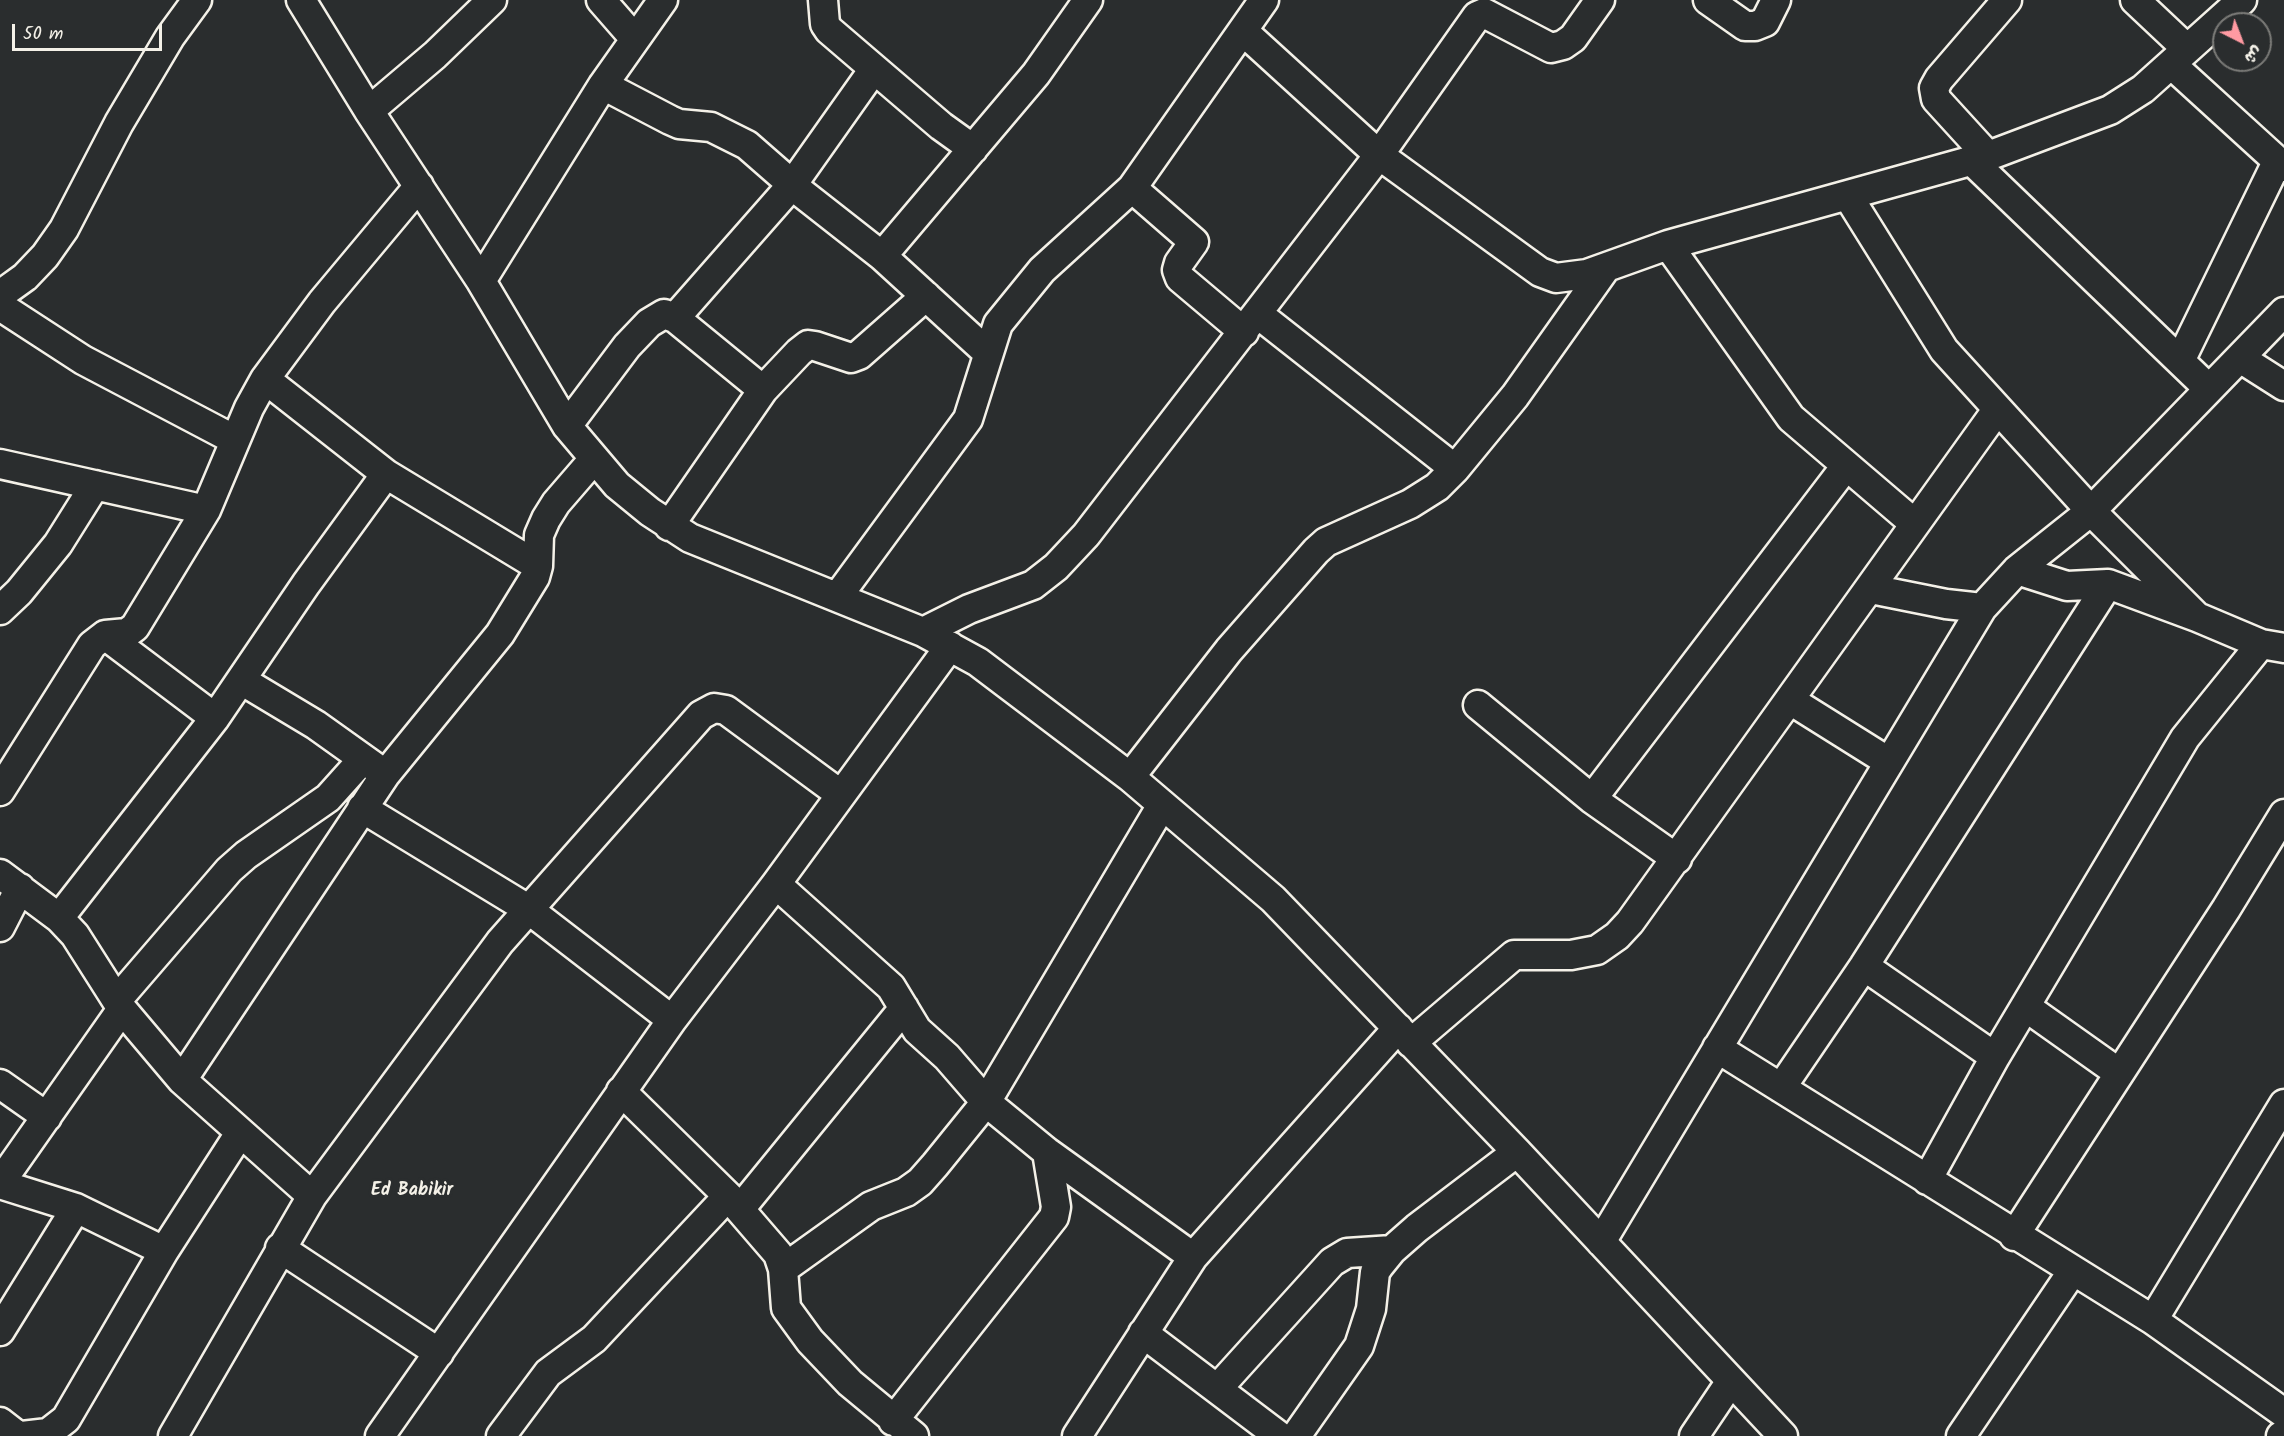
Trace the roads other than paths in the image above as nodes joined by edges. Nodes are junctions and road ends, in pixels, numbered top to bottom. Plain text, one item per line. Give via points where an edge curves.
1 (197, 0) edge
2 (301, 0) edge
3 (492, 0) edge
4 (601, 0) edge
5 (663, 0) edge
6 (823, 0) edge
7 (1088, 0) edge
8 (1264, 0) edge
9 (1600, 0) edge
10 (1708, 0) edge
11 (1776, 0) edge
12 (2007, 0) edge
13 (2135, 0) edge
14 (2242, 0) edge
15 (1243, 31) junction
16 (635, 39) junction
17 (2179, 56) junction
18 (874, 69) junction
19 (603, 85) junction
20 (369, 111) junction
21 (973, 149) junction
22 (1379, 155) junction
23 (1980, 158) junction
24 (2281, 165) edge
25 (792, 185) junction
26 (419, 186) junction
27 (1132, 188) junction
28 (1848, 196) junction
29 (1668, 245) junction
30 (882, 256) junction
31 (1605, 269) junction
32 (481, 281) junction
33 (0, 295) edge
34 (926, 296) junction
35 (0, 306) edge
36 (2284, 312) edge
37 (675, 318) junction
38 (1251, 323) junction
39 (988, 353) junction
40 (2240, 358) junction
41 (2180, 361) junction
42 (265, 379) junction
43 (2284, 386) edge
44 (2209, 389) junction
45 (763, 390) junction
46 (1997, 410) junction
47 (567, 426) junction
48 (235, 440) junction
49 (594, 459) junction
50 (0, 464) edge
51 (1845, 466) junction
52 (1455, 469) junction
53 (386, 474) junction
54 (95, 485) junction
55 (206, 510) junction
56 (2091, 512) junction
57 (1915, 524) junction
58 (669, 526) junction
59 (538, 566) junction
60 (2017, 570) junction
61 (2108, 584) junction
62 (1871, 589) junction
63 (838, 596) junction
64 (1982, 608) junction
65 (0, 610) edge
66 (2197, 617) junction
67 (923, 632) junction
68 (105, 635) junction
69 (950, 646) junction
70 (2272, 646) edge
71 (241, 680) junction
72 (1790, 700) junction
73 (1478, 705) dead end
74 (215, 718) junction
75 (1889, 762) junction
76 (374, 767) junction
77 (1130, 777) junction
78 (0, 791) edge
79 (840, 794) junction
80 (1592, 799) junction
81 (1162, 804) junction
82 (362, 808) junction
83 (2284, 814) edge
84 (1677, 859) junction
85 (10, 881) edge
86 (776, 884) junction
87 (528, 909) junction
88 (59, 918) junction
89 (0, 927) edge
90 (1864, 966) junction
91 (120, 1005) junction
92 (2026, 1006) junction
93 (904, 1008) junction
94 (672, 1020) junction
95 (1405, 1035) junction
96 (1716, 1048) junction
97 (1995, 1057) junction
98 (2120, 1073) junction
99 (182, 1080) junction
100 (0, 1084) edge
101 (1781, 1088) junction
102 (621, 1091) junction
103 (986, 1102) junction
104 (2284, 1104) edge
105 (47, 1117) junction
106 (240, 1133) junction
107 (1047, 1152) junction
108 (1517, 1152) junction
109 (1927, 1180) junction
110 (0, 1183) edge
111 (312, 1196) junction
112 (734, 1202) junction
113 (76, 1208) junction
114 (2014, 1236) junction
115 (1601, 1242) junction
116 (280, 1248) junction
117 (1392, 1250) junction
118 (164, 1251) junction
119 (1193, 1257) junction
120 (783, 1269) junction
121 (2072, 1272) junction
122 (2152, 1320) junction
123 (0, 1331) edge
124 (1143, 1333) junction
125 (439, 1353) junction
126 (1731, 1381) junction
127 (1217, 1389) junction
128 (2284, 1413) edge
129 (0, 1422) edge
130 (903, 1428) edge
131 (35, 1435) edge
132 (173, 1436) edge
133 (380, 1436) edge
134 (501, 1436) edge
135 (1077, 1436) edge
136 (1279, 1436) edge
137 (1296, 1436) edge
138 (1694, 1436) edge
139 (1783, 1436) edge
140 (1961, 1436) edge

1 - 33 street via 119,123 64,229 25,277
2 - 20 street
3 - 20 street
4 - 16 street
5 - 16 street
6 - 18 street via 827,28
7 - 21 street via 1036,74
8 - 15 street
9 - 22 street via 1573,38 1551,48 1484,13 1477,16
10 - 11 street via 1745,26 1755,26 1765,22
12 - 23 street via 1934,88 1936,99
13 - 17 street
14 - 17 street
15 - 22 street
15 - 27 street
16 - 19 street
17 - 23 street via 2143,89 2110,110
17 - 24 street
18 - 21 street
18 - 25 street
19 - 25 street via 679,124 704,125 747,145
19 - 32 street
20 - 26 street
21 - 30 street
22 - 31 street via 1540,272 1556,278 1574,278
22 - 38 street
23 - 28 street
23 - 41 street
24 - 41 street
25 - 30 street
25 - 37 street
26 - 32 street
26 - 42 street via 322,302
27 - 38 street via 1194,242 1179,263 1180,278
27 - 39 street via 1042,270 999,324
28 - 29 street
28 - 46 street via 1933,336
29 - 31 street
29 - 51 street via 1791,418
30 - 34 street
31 - 52 street via 1515,396
32 - 47 street
34 - 39 street
34 - 45 street via 859,355 851,358 808,345
35 - 48 street via 83,360
36 - 40 street
37 - 45 street
37 - 47 street via 664,314 649,322
38 - 52 street
38 - 67 street via 1086,535 1056,567 1033,585 969,609
39 - 63 street via 968,418
40 - 43 street
40 - 44 street
41 - 44 street
42 - 48 street
42 - 53 street
44 - 56 street
45 - 58 street
46 - 56 street
46 - 57 street
47 - 49 street
48 - 55 street
49 - 58 street via 633,500
49 - 59 street via 546,519 539,535
50 - 54 street
51 - 57 street
51 - 80 street
52 - 77 street via 1437,487 1410,504 1316,550 1229,650
53 - 59 street
53 - 71 street
54 - 55 street
54 - 65 street via 58,544
55 - 68 street via 135,627 127,633
56 - 60 street
56 - 66 street
57 - 62 street
58 - 63 street via 716,550
59 - 76 street via 500,634
60 - 61 street via 2067,586
60 - 64 street
61 - 66 street
61 - 90 street
62 - 64 street
62 - 72 street
63 - 67 street
64 - 75 street
66 - 70 street
67 - 69 street
68 - 74 street
68 - 78 street via 92,645
69 - 77 street via 986,668
69 - 79 street
70 - 92 street via 2185,738
71 - 74 street
71 - 76 street via 316,725
72 - 75 street
72 - 84 street
73 - 80 street
74 - 88 street
75 - 96 street
76 - 82 street
76 - 91 street via 229,870
77 - 81 street
79 - 86 street
79 - 87 street via 726,710 714,708 701,715
80 - 84 street
81 - 95 street via 1273,899
81 - 103 street
82 - 87 street
82 - 99 street
83 - 98 street
84 - 95 street via 1617,936 1597,950 1570,955 1514,955
85 - 88 street
85 - 89 street
86 - 93 street via 891,987
86 - 94 street
87 - 94 street
87 - 111 street via 464,989
88 - 91 street via 87,952
90 - 97 street
90 - 101 street
91 - 99 street
91 - 105 street
92 - 97 street
92 - 98 street
93 - 103 street via 917,1030
93 - 112 street
94 - 102 street
95 - 108 street
95 - 119 street
96 - 101 street
96 - 115 street
97 - 109 street
98 - 114 street
99 - 106 street
100 - 105 street
101 - 109 street
102 - 112 street
102 - 125 street
103 - 107 street
103 - 120 street via 920,1182 871,1206
104 - 122 street
105 - 110 street
106 - 111 street
106 - 118 street
107 - 119 street
107 - 130 street via 1056,1207 1054,1217
108 - 115 street
108 - 117 street
109 - 114 street
110 - 113 street
111 - 116 street
112 - 120 street via 778,1254
112 - 134 street via 594,1339 548,1373
113 - 118 street
113 - 123 street
114 - 121 street
115 - 126 street
116 - 125 street
116 - 132 street
117 - 127 street via 1347,1253 1332,1262
117 - 137 street via 1376,1272 1371,1309 1359,1346
118 - 131 street via 66,1419
119 - 124 street
120 - 130 street via 784,1299 790,1315 834,1366
121 - 122 street
121 - 140 street
122 - 128 street
124 - 127 street
124 - 135 street
125 - 133 street
126 - 138 street
126 - 139 street
127 - 136 street
129 - 131 street

